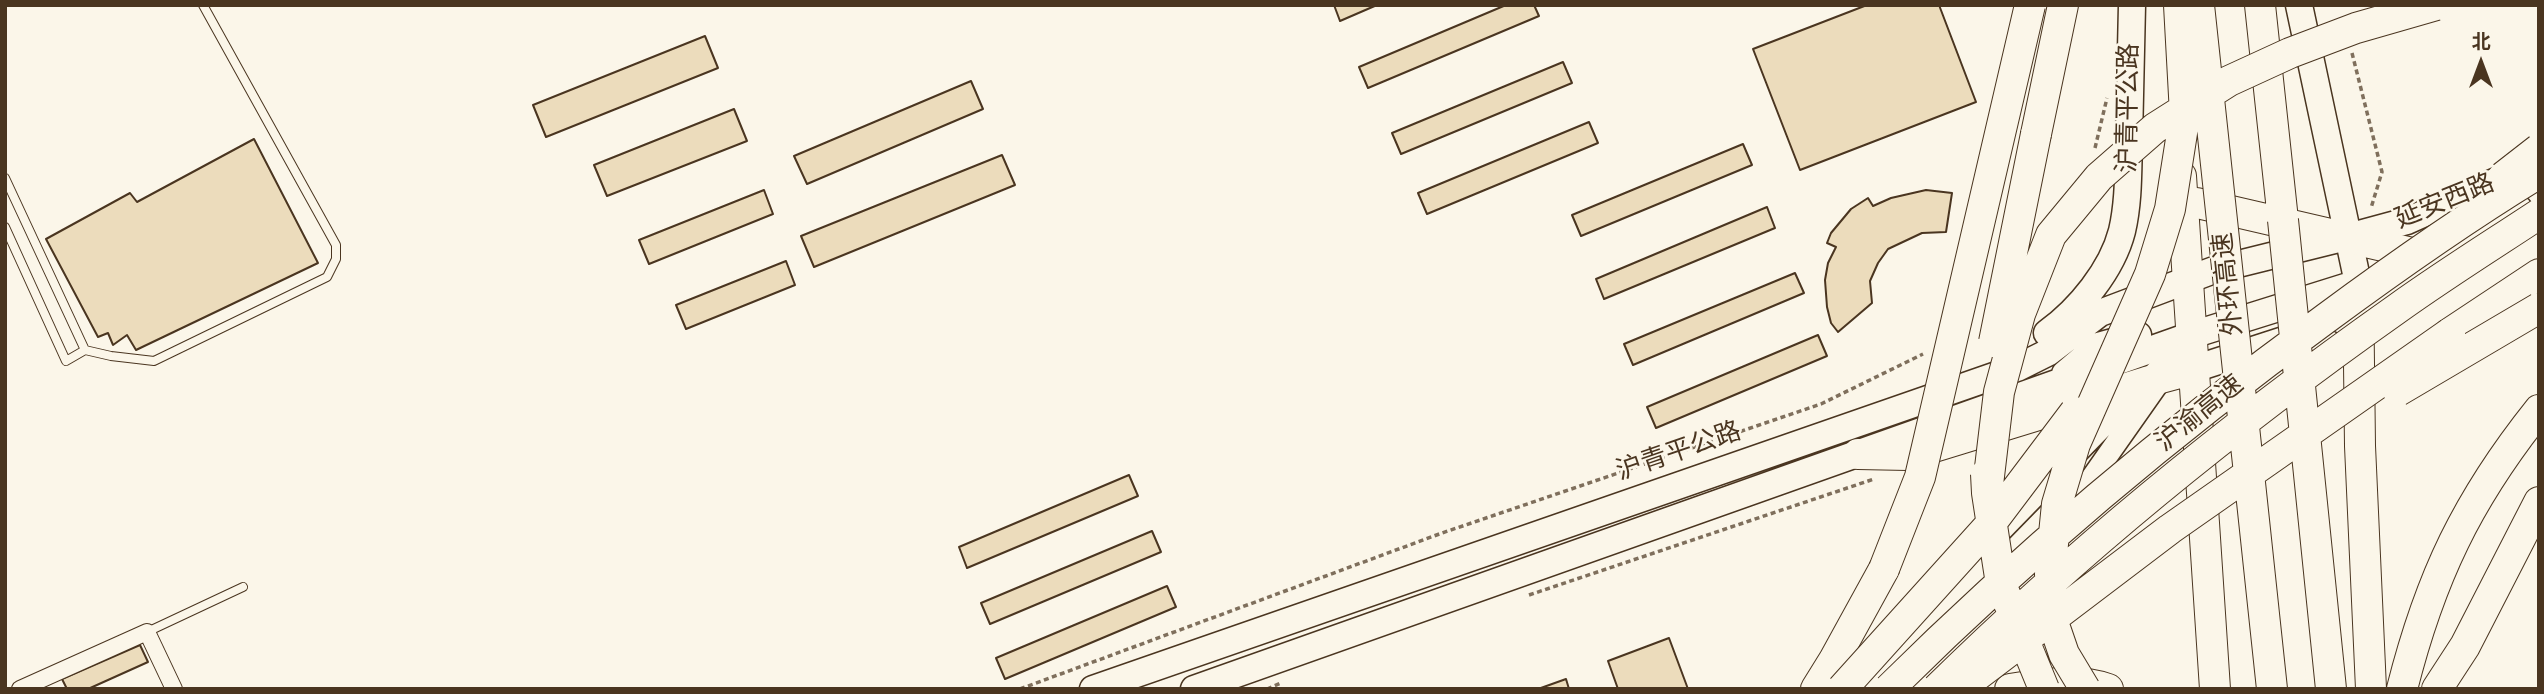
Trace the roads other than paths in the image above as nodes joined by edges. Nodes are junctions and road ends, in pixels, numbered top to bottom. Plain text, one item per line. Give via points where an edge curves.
1 (203, 5) edge
2 (2030, 5) edge
3 (2063, 5) edge
4 (2132, 5) edge
5 (2167, 5) edge
6 (2179, 5) edge
7 (2199, 5) edge
8 (2260, 5) edge
9 (2277, 5) edge
10 (2300, 5) edge
11 (2435, 5) edge
12 (2539, 149) edge
13 (2539, 162) edge
14 (2539, 173) edge
15 (5, 178) edge
16 (2183, 200) junction
17 (2532, 208) edge
18 (2283, 220) junction
19 (5, 227) edge
20 (2348, 237) junction
21 (2417, 254) junction
22 (2539, 274) edge
23 (2188, 280) junction
24 (2358, 283) junction
25 (2539, 308) edge
26 (2358, 315) junction
27 (2192, 335) junction
28 (2118, 348) junction
29 (85, 349) junction
30 (2194, 369) junction
31 (2249, 374) junction
32 (2154, 381) junction
33 (1961, 387) junction
34 (2539, 410) edge
35 (1858, 454) junction
36 (1987, 493) junction
37 (2539, 502) edge
38 (2170, 529) junction
39 (243, 587) dead end
40 (147, 632) junction
41 (20, 689) edge
42 (174, 689) edge
43 (1093, 689) edge
44 (1194, 689) edge
45 (1816, 689) edge
46 (1844, 689) edge
47 (1889, 689) edge
48 (1909, 689) edge
49 (1937, 689) edge
50 (1960, 689) edge
51 (2010, 689) edge
52 (2043, 689) edge
53 (2085, 689) edge
54 (2108, 689) edge
55 (2215, 689) edge
56 (2272, 689) edge
57 (2332, 689) edge
58 (2371, 689) edge
59 (2402, 689) edge
60 (2437, 689) edge

1 - 29 lane via 336,245 336,259 327,277 154,360
2 - 45 highway, bridge via 1920,477 1884,569
3 - 36 highway, bridge via 1983,391
4 - 33 main road, 沪青平公路 via 2127,199 2122,233 2085,298 2058,325
5 - 16 highway
6 - 28 highway, bridge via 2185,114 2170,209 2150,274
7 - 56 highway, 外环高速, bridge
8 - 18 highway
9 - 18 highway
10 - 20 main road
11 - 36 highway, bridge via 2356,28 2229,81 2155,128 2099,177 2051,235 2020,314 1999,392
12 - 31 highway, bridge
13 - 20 main road, 延安西路 via 2407,221
14 - 31 highway, 沪渝高速, bridge
15 - 29 lane
16 - 20 highway
16 - 23 highway
17 - 21 main road, 延安西路
17 - 26 main road
17 - 49 highway, 沪渝高速, bridge via 2195,461 2049,583
18 - 57 highway, bridge
19 - 29 lane via 66,360
20 - 21 highway
20 - 23 main road, 沪青平公路
20 - 24 main road
21 - 24 main road, 延安西路
22 - 38 highway, bridge
23 - 27 highway
23 - 33 main road, 沪青平公路 via 2100,313 2049,352
24 - 26 highway
24 - 27 main road
25 - 38 highway, bridge
26 - 30 main road
26 - 58 highway
27 - 30 highway
27 - 32 street
27 - 35 main road via 2148,332 2098,346 2050,386
28 - 46 highway, bridge via 2060,435 1989,526
28 - 53 highway, bridge via 2075,444 2057,504 2050,574 2052,619 2064,654
30 - 32 highway
30 - 55 highway
31 - 47 highway, 沪渝高速, bridge via 2028,557
32 - 35 highway via 1908,455
32 - 46 street
32 - 48 street via 2032,560
33 - 43 main road, 沪青平公路
34 - 59 highway via 2496,466 2462,522 2415,637
35 - 44 main road
36 - 52 highway, bridge via 2001,584
37 - 60 highway via 2465,646
38 - 50 highway, bridge
39 - 40 lane
40 - 41 street
40 - 42 street
51 - 54 highway via 2049,683

